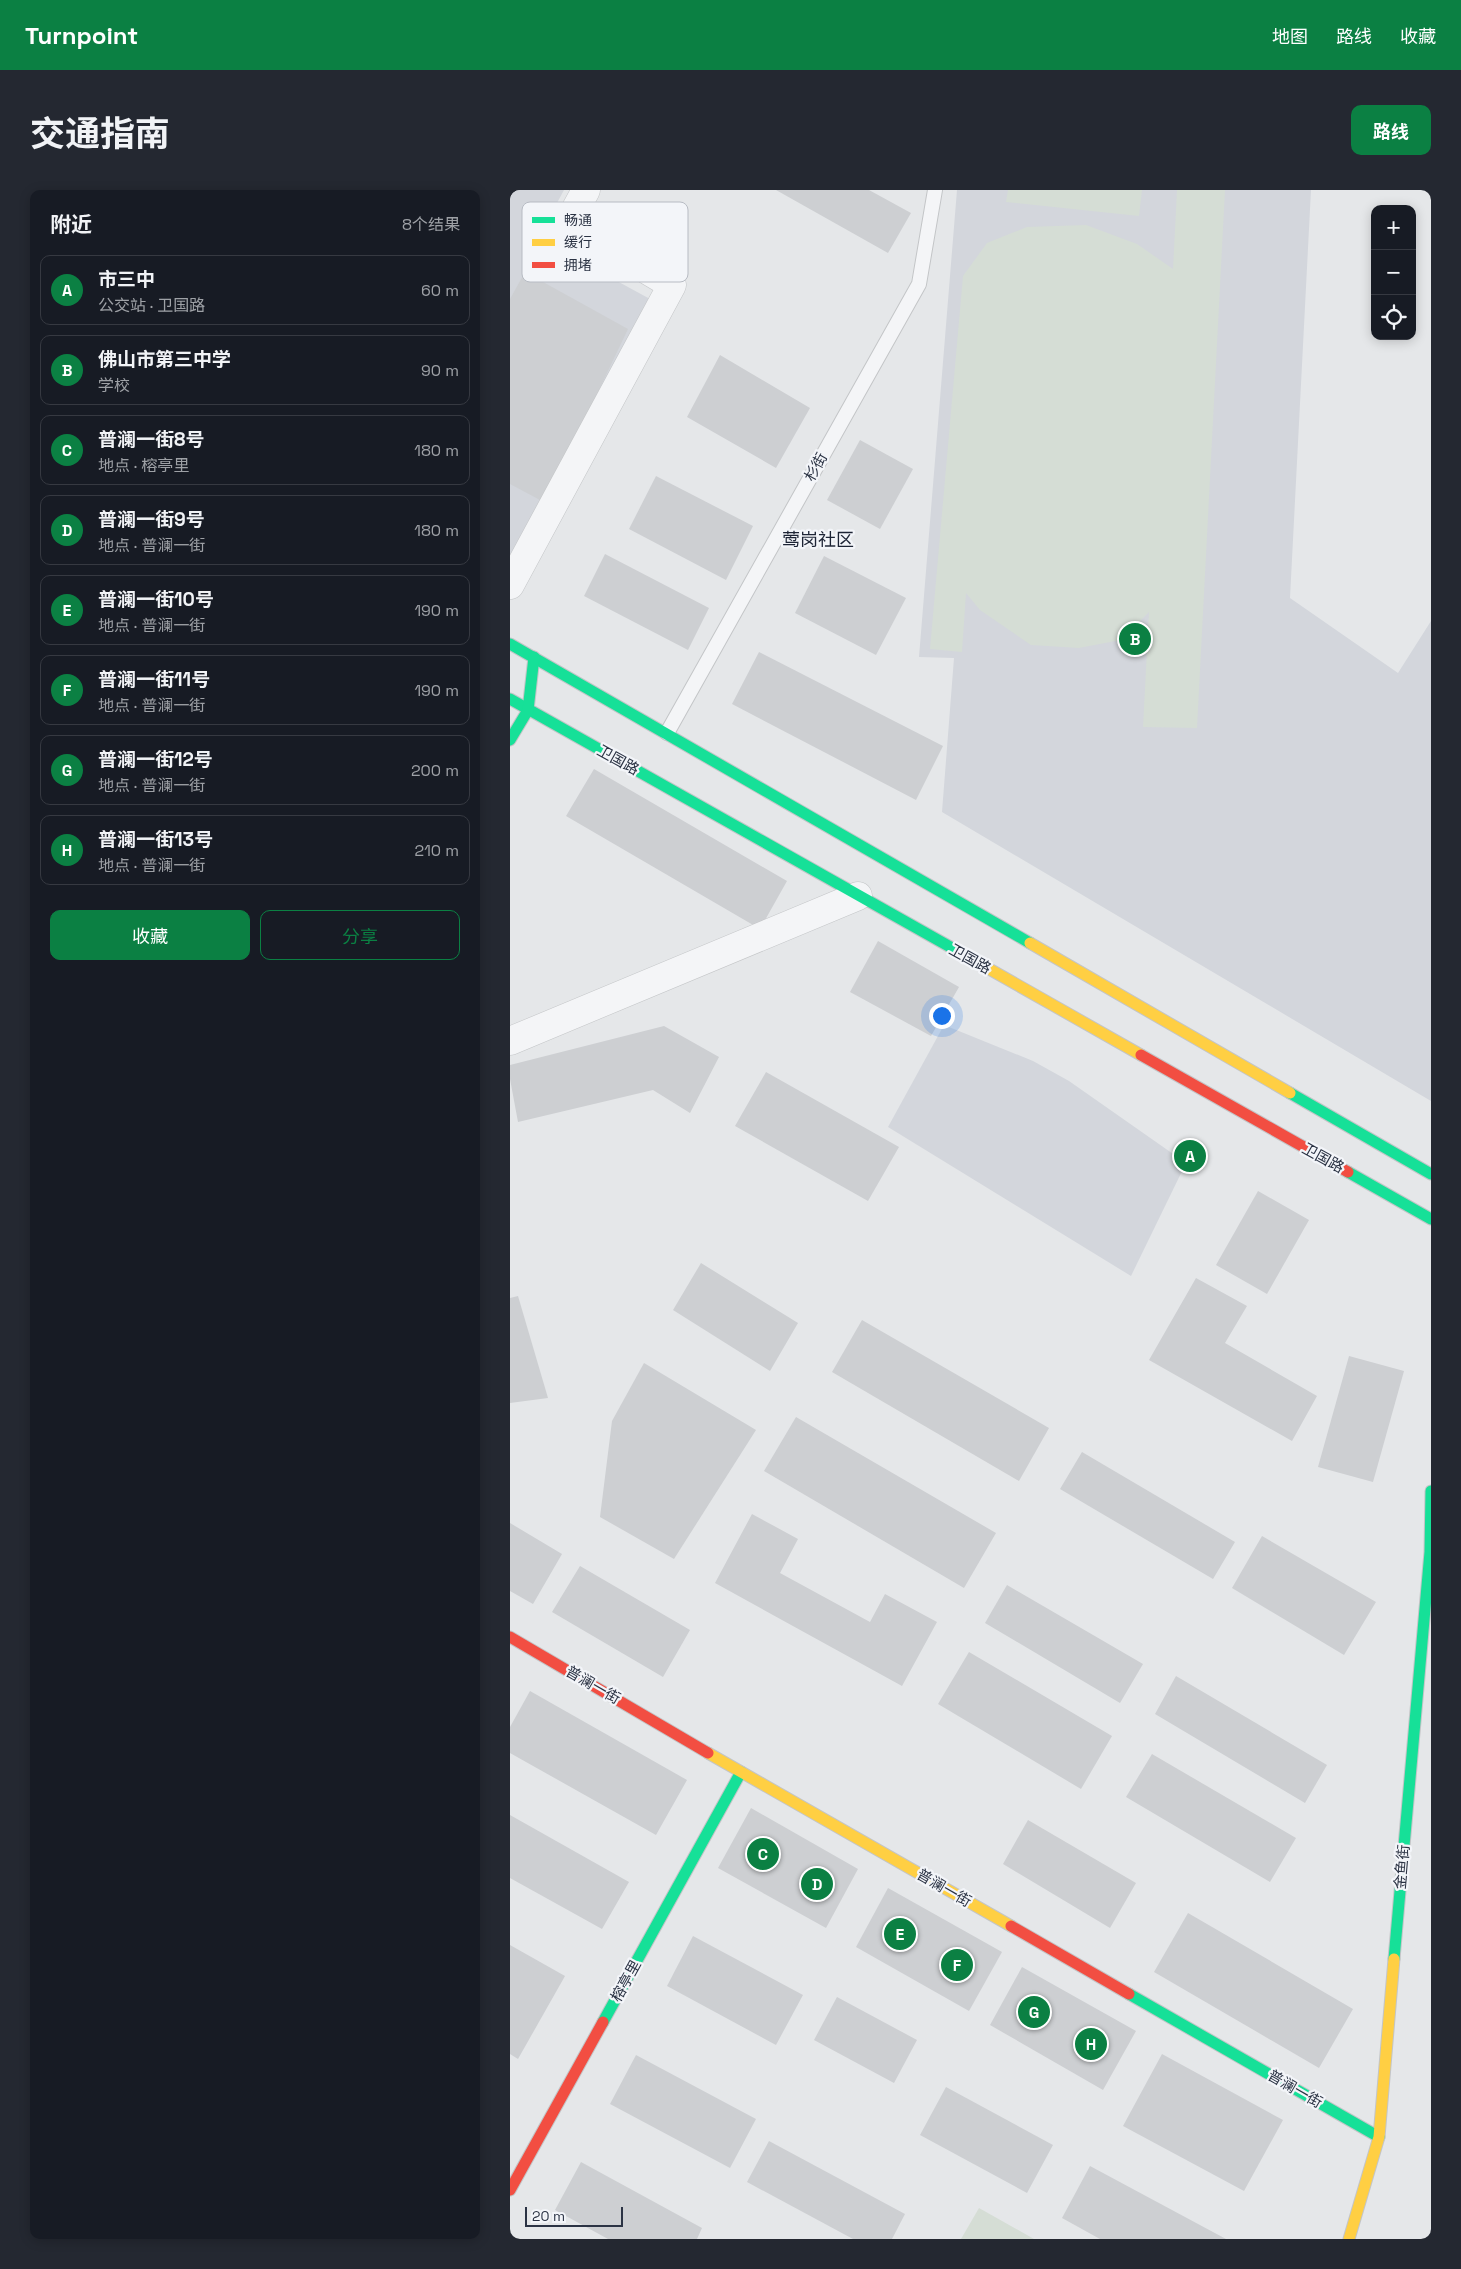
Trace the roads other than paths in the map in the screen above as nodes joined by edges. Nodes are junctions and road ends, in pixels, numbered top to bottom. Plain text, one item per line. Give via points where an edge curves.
1 (586, 190) edge
2 (935, 190) edge
3 (579, 202) edge
4 (667, 282) edge
5 (510, 585) edge
6 (510, 644) edge
7 (534, 657) junction
8 (518, 666) dead end
9 (510, 699) edge
10 (528, 710) junction
11 (666, 733) junction
12 (510, 740) edge
13 (858, 896) junction
14 (510, 1041) edge
15 (1431, 1174) edge
16 (1431, 1218) edge
17 (1431, 1492) edge
18 (510, 1637) edge
19 (741, 1772) junction
20 (1379, 2137) junction
21 (510, 2190) edge
22 (1349, 2239) edge

1 - 3 street
2 - 11 lane, 杉街 via 919,284
4 - 5 street via 672,285
6 - 7 main road
7 - 8 main road
7 - 10 main road
7 - 11 main road
9 - 10 main road, 卫国路
10 - 12 main road
10 - 13 main road, 卫国路
11 - 15 main road
13 - 14 street
13 - 16 main road, 卫国路
17 - 20 main road, 金鱼街 via 1430,1552
18 - 19 main road, 普澜一街
19 - 20 main road, 普澜一街
19 - 21 main road, 榕亭里
20 - 22 main road, 金鱼街

